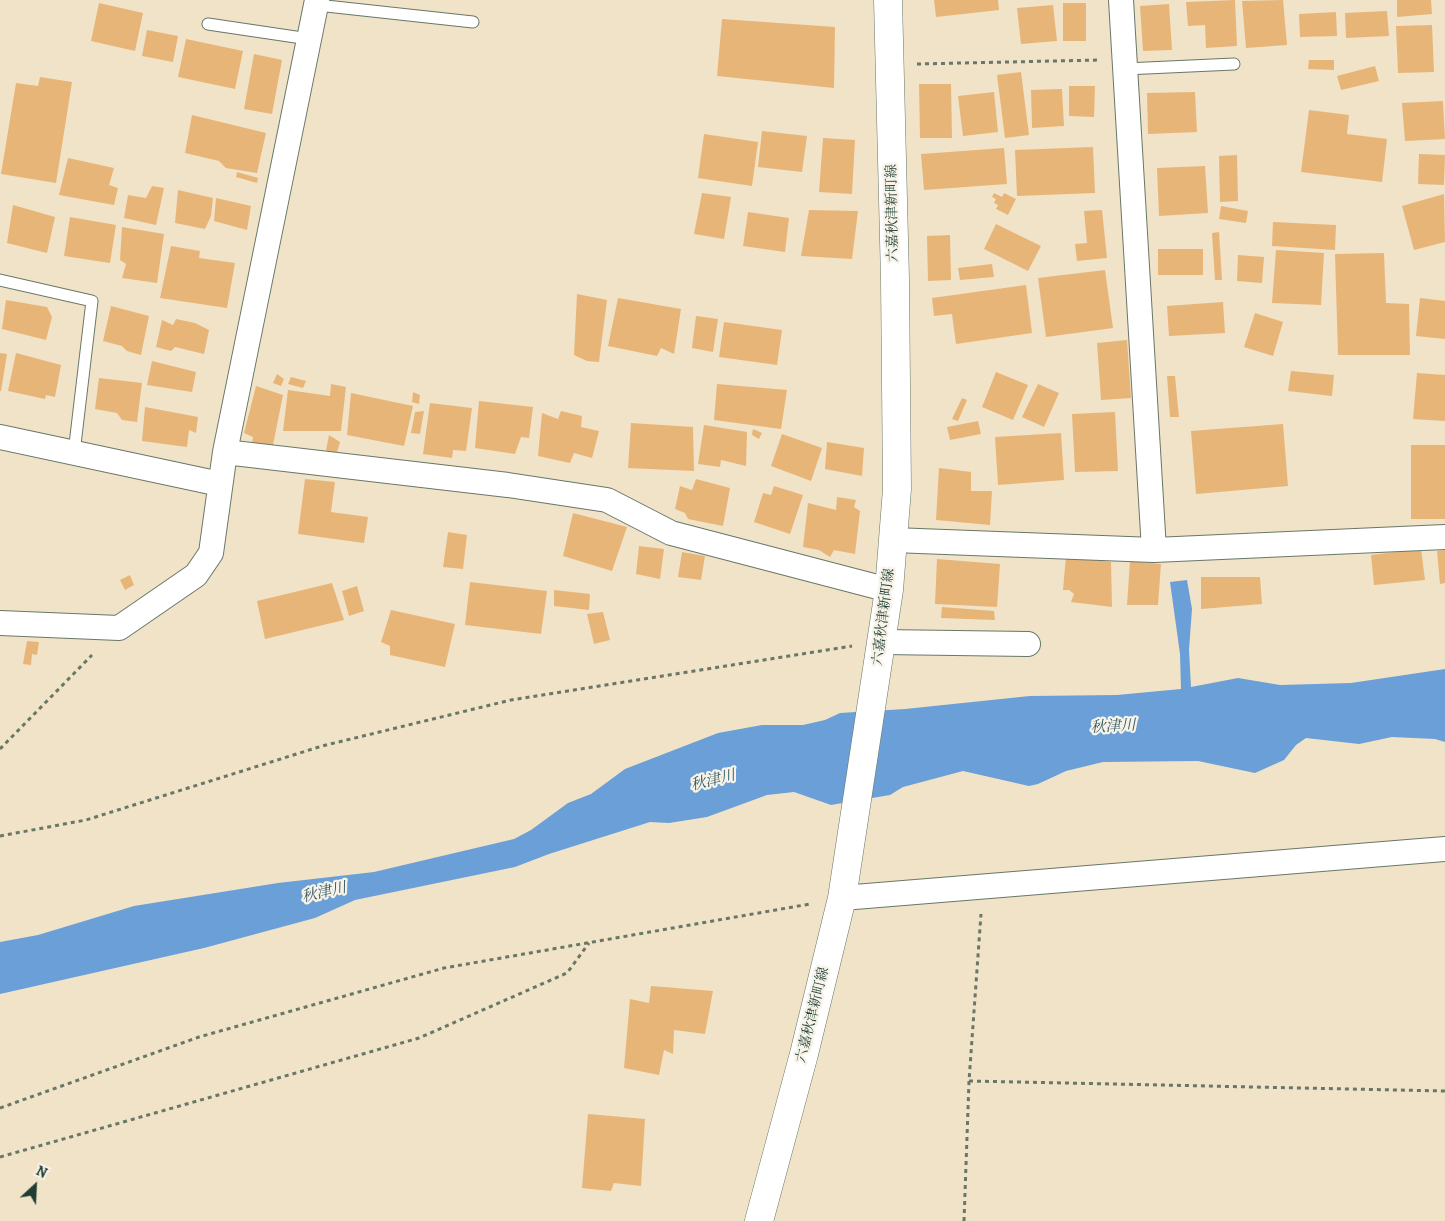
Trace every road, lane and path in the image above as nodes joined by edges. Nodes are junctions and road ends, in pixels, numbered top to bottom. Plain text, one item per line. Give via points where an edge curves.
1 (888, 0) edge
2 (1121, 0) edge
3 (317, 2) edge
4 (473, 22) dead end
5 (208, 24) dead end
6 (310, 39) junction
7 (889, 64) junction
8 (1124, 64) junction
9 (1234, 64) dead end
10 (0, 280) edge
11 (0, 437) edge
12 (225, 452) junction
13 (74, 453) junction
14 (220, 484) junction
15 (1445, 537) edge
16 (893, 540) junction
17 (1154, 550) junction
18 (889, 590) junction
19 (0, 624) edge
20 (118, 628) junction
21 (882, 642) junction
22 (1028, 644) dead end
23 (0, 749) edge
24 (0, 836) edge
25 (1445, 849) edge
26 (984, 886) junction
27 (842, 898) junction
28 (589, 942) junction
29 (969, 1082) junction
30 (1445, 1091) edge
31 (0, 1108) edge
32 (0, 1157) edge
33 (759, 1221) edge
34 (964, 1221) edge

1 - 7 main road, 六嘉秋津新町線
2 - 8 street
3 - 4 lane
3 - 6 street
5 - 6 lane
6 - 12 street
7 - 8 path
7 - 16 main road, 六嘉秋津新町線 via 895,309 896,489
8 - 9 lane
8 - 17 street
10 - 13 lane via 92,301
11 - 13 street
12 - 14 street
12 - 18 street via 508,485 607,500 672,533
13 - 14 street
14 - 20 street via 211,553 196,575
15 - 17 street
16 - 17 street
16 - 18 main road, 六嘉秋津新町線
18 - 21 main road, 六嘉秋津新町線
19 - 20 street
20 - 23 path
21 - 22 street
21 - 24 path via 512,700 322,746 86,820
21 - 27 main road, 六嘉秋津新町線
25 - 26 street
26 - 27 street
26 - 29 path
27 - 28 path
27 - 33 main road, 六嘉秋津新町線
28 - 31 path via 444,968 199,1038
28 - 32 path via 567,973 419,1038
29 - 30 path
29 - 34 path

